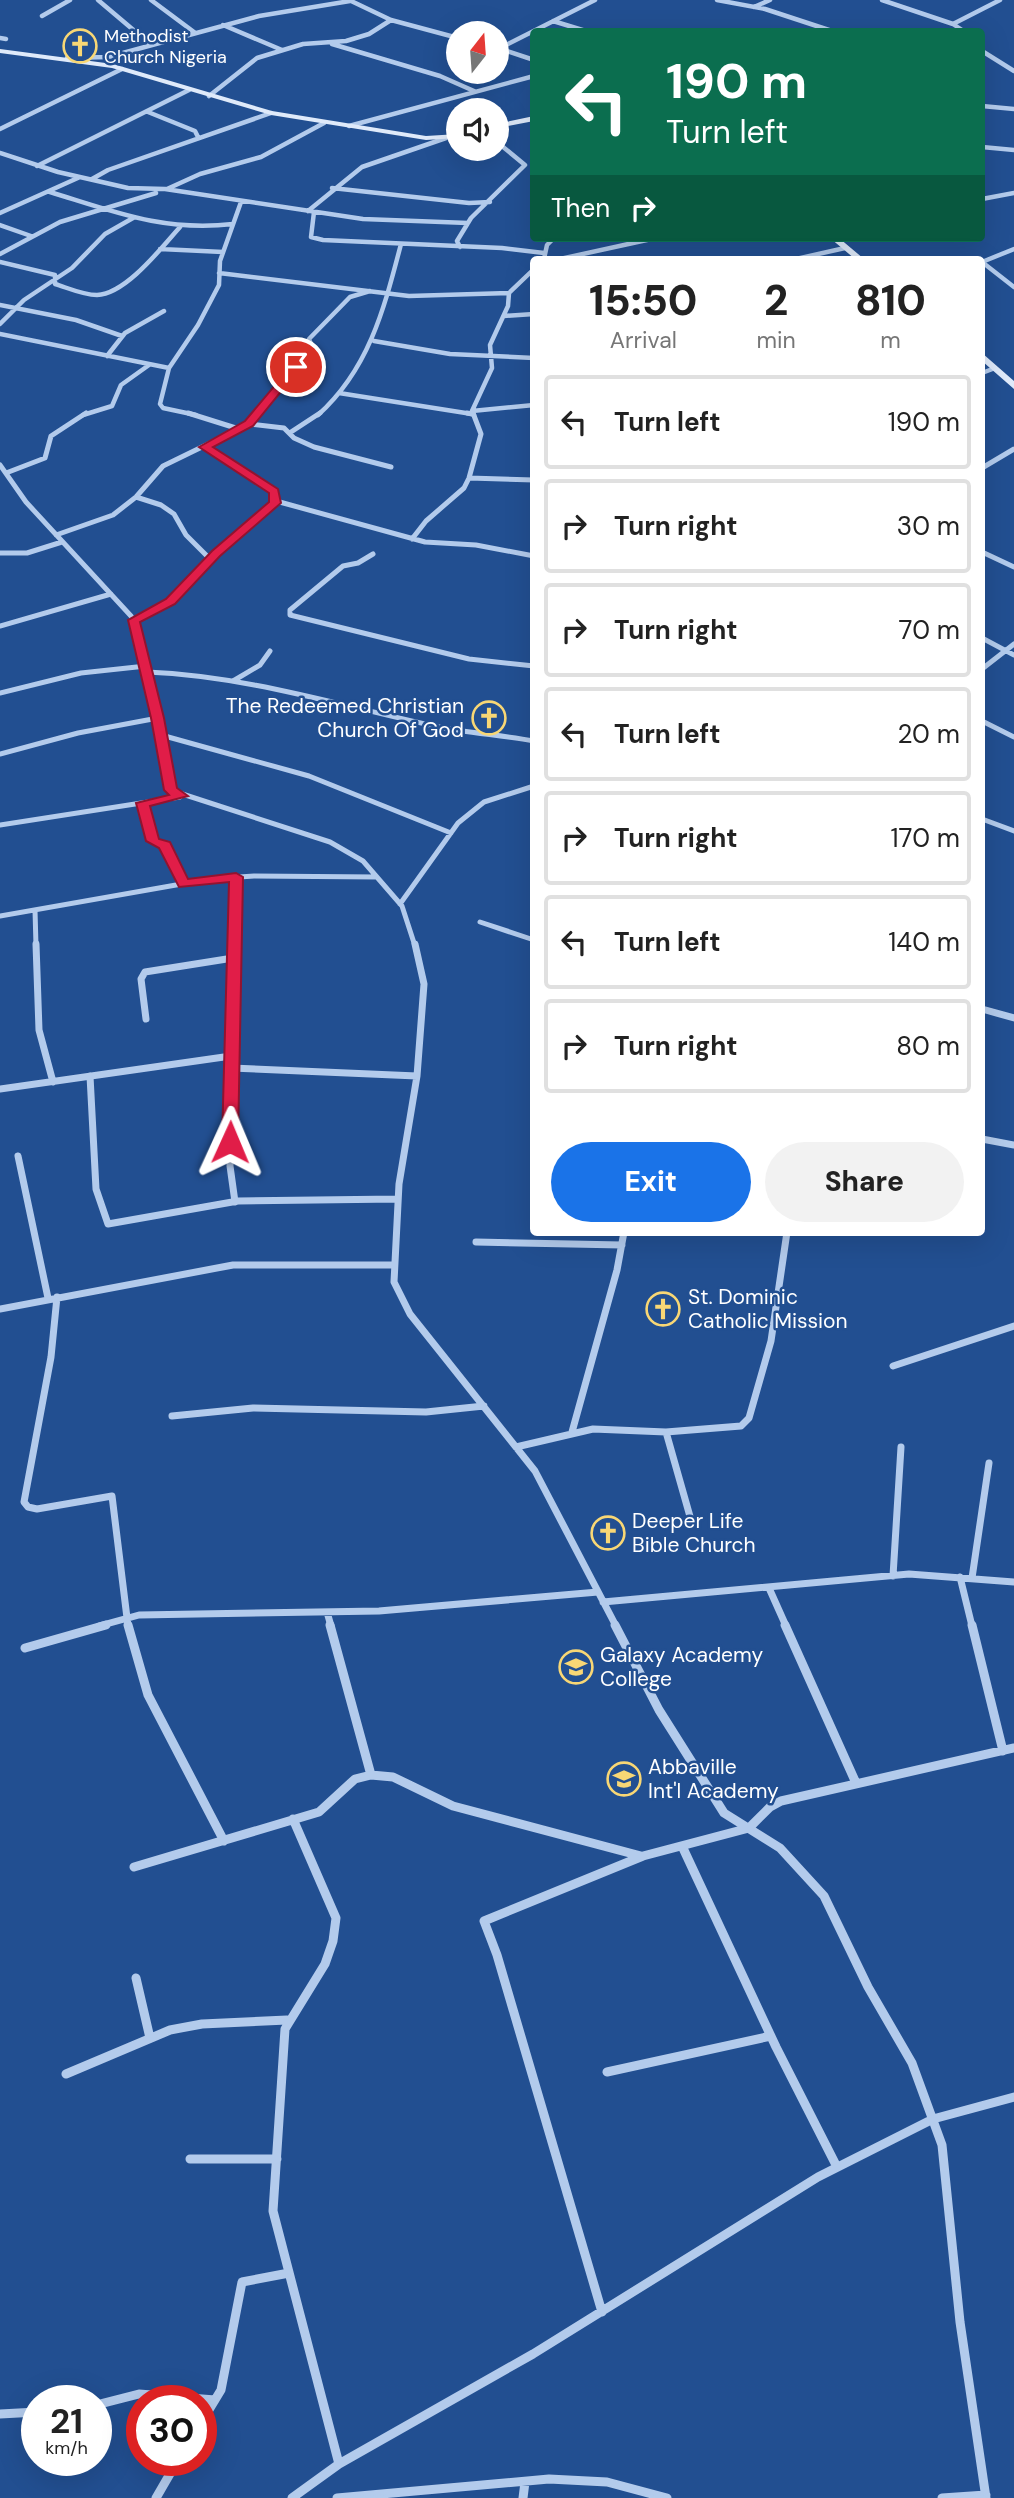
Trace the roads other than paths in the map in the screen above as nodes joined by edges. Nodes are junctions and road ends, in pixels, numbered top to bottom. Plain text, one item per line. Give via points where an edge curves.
1 (70, 0) edge
2 (98, 0) edge
3 (151, 0) edge
4 (350, 0) edge
5 (595, 0) edge
6 (717, 0) edge
7 (770, 0) edge
8 (883, 0) edge
9 (1000, 0) edge
10 (764, 3) junction
11 (754, 7) junction
12 (765, 9) junction
13 (42, 16) dead end
14 (391, 20) junction
15 (549, 21) junction
16 (953, 24) junction
17 (223, 25) junction
18 (536, 28) edge
19 (579, 28) edge
20 (823, 28) edge
21 (959, 28) edge
22 (530, 31) edge
23 (194, 32) junction
24 (446, 35) edge
25 (0, 38) edge
26 (6, 39) dead end
27 (509, 42) edge
28 (328, 43) junction
29 (150, 44) junction
30 (282, 50) junction
31 (0, 51) edge
32 (509, 52) edge
33 (985, 53) edge
34 (108, 57) junction
35 (67, 58) junction
36 (530, 59) edge
37 (118, 67) junction
38 (1014, 71) edge
39 (530, 77) edge
40 (189, 90) junction
41 (474, 91) junction
42 (209, 96) junction
43 (985, 106) edge
44 (1014, 109) edge
45 (148, 112) junction
46 (271, 113) junction
47 (530, 119) edge
48 (324, 123) junction
49 (509, 123) edge
50 (348, 127) junction
51 (0, 129) edge
52 (198, 136) junction
53 (412, 136) junction
54 (446, 138) joint
55 (419, 146) junction
56 (985, 147) edge
57 (1014, 150) edge
58 (509, 152) edge
59 (0, 153) edge
60 (37, 166) junction
61 (80, 177) junction
62 (91, 179) junction
63 (332, 188) junction
64 (165, 189) junction
65 (50, 192) junction
66 (1014, 193) edge
67 (985, 198) edge
68 (241, 202) junction
69 (490, 202) junction
70 (106, 207) junction
71 (311, 212) junction
72 (0, 213) edge
73 (133, 218) junction
74 (468, 223) junction
75 (0, 225) edge
76 (233, 225) junction
77 (180, 227) junction
78 (31, 236) junction
79 (640, 242) edge
80 (838, 242) edge
81 (401, 244) junction
82 (459, 244) junction
83 (845, 248) junction
84 (160, 249) junction
85 (1014, 249) edge
86 (223, 252) junction
87 (0, 254) edge
88 (544, 256) edge
89 (584, 256) edge
90 (809, 256) edge
91 (856, 256) edge
92 (985, 261) edge
93 (0, 262) edge
94 (985, 264) edge
95 (219, 273) junction
96 (530, 273) edge
97 (55, 278) junction
98 (1014, 287) edge
99 (346, 289) junction
100 (370, 292) junction
101 (509, 293) junction
102 (390, 294) junction
103 (350, 297) junction
104 (0, 305) edge
105 (19, 307) junction
106 (164, 311) dead end
107 (530, 314) edge
108 (504, 316) junction
109 (0, 324) edge
110 (0, 334) edge
111 (122, 336) junction
112 (374, 341) junction
113 (107, 356) junction
114 (491, 357) junction
115 (530, 358) edge
116 (985, 359) edge
117 (149, 365) junction
118 (169, 368) junction
119 (995, 368) junction
120 (985, 372) edge
121 (1014, 386) edge
122 (338, 393) junction
123 (530, 406) edge
124 (472, 413) junction
125 (249, 424) junction
126 (239, 429) junction
127 (291, 432) junction
128 (205, 447) junction
129 (1014, 449) edge
130 (985, 466) edge
131 (391, 467) dead end
132 (2, 469) edge
133 (469, 478) junction
134 (530, 480) edge
135 (136, 497) junction
136 (276, 501) junction
137 (56, 535) junction
138 (412, 539) junction
139 (62, 542) junction
140 (0, 553) edge
141 (985, 553) edge
142 (373, 554) dead end
143 (530, 555) edge
144 (211, 560) junction
145 (1014, 567) edge
146 (111, 594) junction
147 (134, 620) junction
148 (0, 626) edge
149 (985, 640) edge
150 (1014, 644) edge
151 (1006, 651) junction
152 (270, 652) dead end
153 (1014, 655) edge
154 (530, 665) edge
155 (985, 667) edge
156 (146, 669) junction
157 (233, 682) junction
158 (0, 693) edge
159 (158, 718) junction
160 (985, 722) edge
161 (161, 735) junction
162 (1014, 737) edge
163 (530, 740) edge
164 (0, 754) edge
165 (530, 789) edge
166 (181, 796) junction
167 (143, 803) junction
168 (985, 820) edge
169 (0, 825) edge
170 (1014, 831) edge
171 (452, 833) junction
172 (236, 877) junction
173 (377, 877) junction
174 (184, 884) junction
175 (400, 904) junction
176 (34, 910) junction
177 (0, 916) edge
178 (481, 922) dead end
179 (530, 939) edge
180 (233, 958) junction
181 (985, 1010) edge
182 (146, 1018) dead end
183 (1014, 1018) edge
184 (231, 1056) junction
185 (231, 1068) junction
186 (90, 1076) junction
187 (417, 1076) junction
188 (53, 1082) junction
189 (0, 1089) edge
190 (985, 1139) edge
191 (1014, 1144) edge
192 (18, 1156) dead end
193 (397, 1199) junction
194 (235, 1202) junction
195 (623, 1236) edge
196 (786, 1236) edge
197 (477, 1242) dead end
198 (622, 1245) junction
199 (394, 1265) junction
200 (53, 1297) junction
201 (0, 1309) edge
202 (1014, 1326) edge
203 (893, 1366) dead end
204 (484, 1406) junction
205 (172, 1416) dead end
206 (572, 1432) junction
207 (666, 1432) junction
208 (516, 1447) junction
209 (901, 1447) dead end
210 (989, 1463) dead end
211 (691, 1520) dead end
212 (893, 1576) junction
213 (960, 1577) junction
214 (972, 1578) junction
215 (1014, 1582) edge
216 (769, 1588) junction
217 (598, 1592) junction
218 (603, 1602) junction
219 (327, 1612) junction
220 (126, 1619) junction
221 (25, 1648) dead end
222 (1014, 1748) edge
223 (1003, 1751) junction
224 (371, 1775) junction
225 (856, 1783) junction
226 (293, 1819) junction
227 (748, 1828) junction
228 (224, 1841) junction
229 (682, 1846) junction
230 (643, 1856) junction
231 (134, 1867) dead end
232 (136, 1978) dead end
233 (288, 2020) junction
234 (771, 2036) junction
235 (150, 2038) junction
236 (607, 2072) dead end
237 (66, 2074) dead end
238 (1014, 2097) edge
239 (933, 2119) junction
240 (190, 2159) dead end
241 (277, 2159) junction
242 (837, 2167) junction
243 (289, 2273) junction
244 (602, 2312) junction
245 (217, 2395) edge
246 (21, 2413) edge
247 (0, 2414) edge
248 (339, 2464) junction
249 (169, 2476) edge
250 (525, 2482) junction
251 (311, 2486) junction
252 (986, 2497) edge
253 (156, 2498) edge
254 (292, 2498) edge
255 (306, 2498) edge
256 (337, 2498) edge
257 (523, 2498) edge
258 (667, 2498) edge
259 (942, 2498) edge

1 - 13 street
2 - 29 street
3 - 23 street
4 - 14 street
4 - 17 street
5 - 15 street
6 - 11 street
7 - 10 street
8 - 16 street
9 - 16 street
10 - 11 street
10 - 12 street
11 - 12 street
12 - 20 street
14 - 24 street
14 - 28 street via 369,34
15 - 18 street
15 - 19 street
16 - 21 street
17 - 23 street
17 - 30 street
22 - 27 street
23 - 29 street
25 - 26 street
28 - 30 street
28 - 41 street via 440,76
29 - 34 street
30 - 42 street via 257,58
31 - 35 street
32 - 36 street
33 - 38 street
34 - 35 street
34 - 37 street
35 - 37 street
37 - 40 street
37 - 51 street
39 - 41 street
40 - 42 street
40 - 45 street
41 - 50 street
42 - 46 street
43 - 44 street
45 - 52 street
45 - 60 street
46 - 48 street
46 - 52 street
47 - 49 street
48 - 50 street
48 - 64 street via 261,157
50 - 53 street
52 - 62 street
53 - 54 street
53 - 55 street via 422,142
54 - 55 street via 433,146
55 - 63 street via 374,160
56 - 57 street
58 - 69 street via 525,165
59 - 60 street
60 - 61 street
61 - 62 street
61 - 65 street
62 - 64 street via 146,190
63 - 69 street
63 - 71 street
64 - 68 street
64 - 70 street
65 - 70 street
65 - 72 street
66 - 67 street
68 - 71 street
68 - 76 street
69 - 74 street
70 - 73 street
70 - 78 street
71 - 74 street
71 - 81 street via 310,234 315,238
73 - 77 street
73 - 97 street via 105,234 72,268
74 - 82 street
75 - 78 street
76 - 77 street
76 - 86 street
77 - 84 street
78 - 87 street
79 - 89 street
80 - 83 street
81 - 82 street
81 - 102 street
82 - 88 street
83 - 90 street
83 - 91 street
84 - 86 street
84 - 97 street via 115,290 104,294 55,284
85 - 92 street
86 - 95 street
93 - 97 street
94 - 98 street
95 - 99 street
95 - 118 street via 219,285 198,325
96 - 101 street
97 - 105 street
99 - 100 street
99 - 103 street
100 - 102 street
100 - 103 street
101 - 102 street
101 - 108 street
102 - 112 street
103 - 125 street via 309,339 311,344 296,367
104 - 105 street
105 - 109 street
105 - 111 street
106 - 111 street
107 - 108 street
108 - 114 street via 495,328
110 - 113 street
111 - 113 street
112 - 114 street
112 - 122 street via 362,366
113 - 117 street
114 - 115 street
114 - 124 street via 492,368
116 - 119 street
117 - 118 street
117 - 132 street via 121,385 113,407 89,411 51,436 45,458
118 - 126 street via 160,404 163,408
119 - 120 street
119 - 121 street
122 - 124 street
122 - 127 street via 319,416
123 - 124 street
124 - 133 street via 481,434
125 - 126 street
125 - 127 street
126 - 128 street
127 - 131 street via 314,447
128 - 135 street via 163,466
128 - 136 street via 260,480 274,492
129 - 130 street
132 - 137 street
133 - 134 street
133 - 138 street
135 - 137 street via 113,515
135 - 144 street via 174,514 186,536
136 - 138 street
136 - 144 street
137 - 139 street
138 - 143 street
139 - 140 street via 27,553
139 - 146 street
141 - 145 street
142 - 154 street via 343,566 290,610 290,615 469,659
144 - 147 street via 171,602
146 - 147 street
146 - 148 street
147 - 156 street
149 - 151 street
150 - 151 street
151 - 153 street
151 - 155 street
152 - 157 street via 260,665
156 - 157 street
156 - 158 street via 81,673
156 - 159 street
157 - 163 street via 365,708 438,728
159 - 161 street
159 - 164 street via 77,731
160 - 162 street
161 - 166 street via 170,790
161 - 171 street via 304,776
165 - 171 street via 484,802
166 - 167 street
166 - 173 street via 234,808 330,842 363,861
167 - 169 street
167 - 174 street via 153,841 165,845
168 - 170 street
171 - 175 street
172 - 173 street
172 - 174 street
172 - 180 street
173 - 175 street
174 - 176 street
175 - 187 street via 423,976
176 - 177 street
176 - 188 street via 39,1030
178 - 179 street
180 - 182 street via 145,971 141,979
180 - 184 street
181 - 183 street
184 - 185 street
184 - 186 street
185 - 187 street
185 - 194 street via 230,1166
186 - 188 street
186 - 194 street via 96,1189 105,1222
187 - 193 street
188 - 189 street
190 - 191 street
192 - 200 street via 30,1221
193 - 194 street
193 - 199 street
195 - 198 street
196 - 207 street via 771,1341 749,1418 741,1426
197 - 198 street
198 - 206 street
199 - 200 street via 233,1265
199 - 204 street via 394,1282 410,1314
200 - 201 street
200 - 220 street via 51,1357 24,1502 37,1510 112,1496
202 - 203 street
204 - 205 street via 426,1412 253,1408
204 - 208 street
206 - 207 street
206 - 208 street
207 - 211 street
208 - 217 street via 535,1471
209 - 212 street
210 - 214 street
212 - 213 street
212 - 216 street
213 - 214 street
213 - 223 street
214 - 215 street
216 - 218 street
216 - 225 street
217 - 218 street
217 - 219 street
218 - 227 street via 659,1710 724,1813
219 - 220 street via 139,1615
219 - 224 street
220 - 221 street
220 - 228 street via 148,1695
222 - 223 street
223 - 225 street
224 - 226 street via 355,1779 309,1818
224 - 230 street via 393,1777 453,1806
225 - 227 street via 781,1801
226 - 228 street
226 - 233 street via 336,1918 336,1931 315,1982
227 - 229 street
227 - 239 street via 780,1848 824,1896 912,2063
228 - 231 street
229 - 230 street
229 - 234 street
230 - 244 street via 484,1921
232 - 235 street
233 - 235 street via 202,2024
233 - 241 street
234 - 236 street
234 - 242 street
235 - 237 street
238 - 239 street
239 - 242 street
239 - 252 street via 942,2145 960,2322
240 - 241 street
241 - 243 street via 273,2211
242 - 244 street
243 - 245 street via 242,2282 226,2371
243 - 248 street
244 - 248 street
246 - 247 street
248 - 251 street
249 - 253 street
250 - 256 street
250 - 257 street
250 - 258 street via 607,2482
251 - 254 street
251 - 255 street
252 - 259 street

